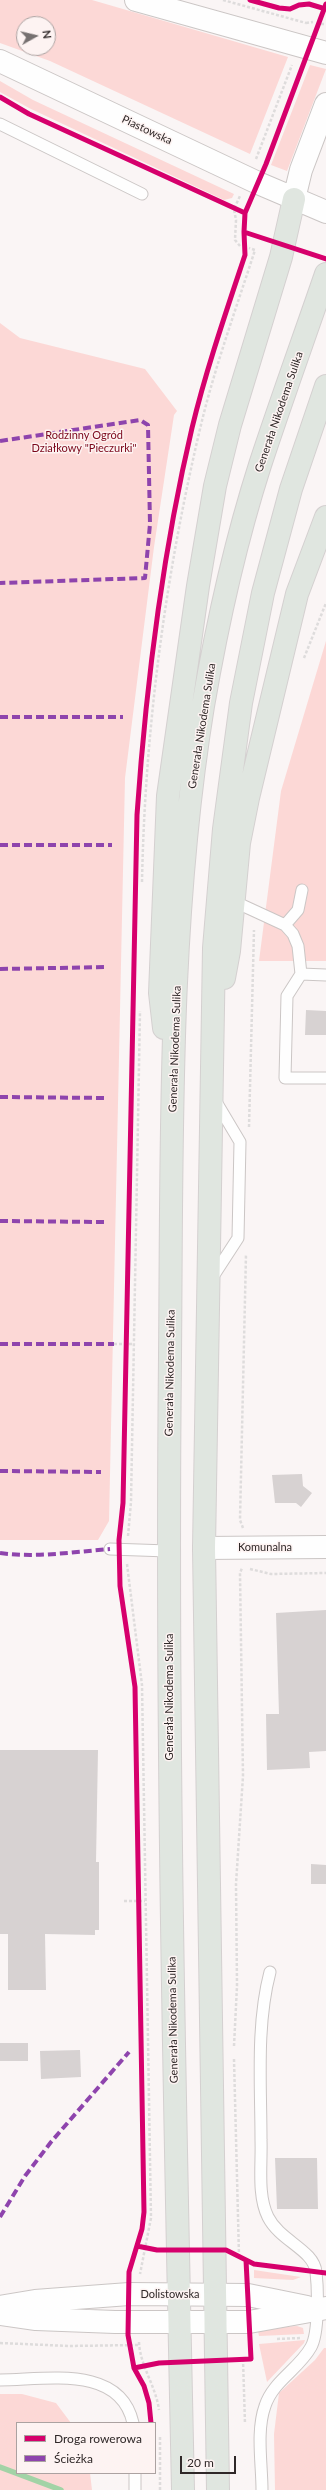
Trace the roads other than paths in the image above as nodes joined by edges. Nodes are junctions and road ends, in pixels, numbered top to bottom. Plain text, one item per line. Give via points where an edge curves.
1 (136, 0) edge
2 (309, 47) edge
3 (0, 61) edge
4 (326, 104) edge
5 (0, 124) edge
6 (142, 194) dead end
7 (294, 199) junction
8 (326, 212) edge
9 (326, 274) edge
10 (326, 386) edge
11 (326, 517) edge
12 (302, 890) dead end
13 (233, 901) junction
14 (284, 925) junction
15 (301, 974) junction
16 (326, 975) edge
17 (212, 1040) junction
18 (326, 1078) edge
19 (211, 1093) junction
20 (172, 1118) junction
21 (208, 1284) junction
22 (326, 1547) edge
23 (204, 1548) junction
24 (110, 1549) dead end
25 (168, 1551) junction
26 (270, 1972) dead end
27 (178, 2294) junction
28 (215, 2294) junction
29 (0, 2307) edge
30 (321, 2308) edge
31 (0, 2314) edge
32 (179, 2322) junction
33 (215, 2323) junction
34 (0, 2380) edge
35 (133, 2422) edge
36 (135, 2474) edge
37 (135, 2490) edge
38 (183, 2490) edge
39 (218, 2490) edge
40 (262, 2490) edge

1 - 2 street
3 - 7 street, Piastowska
4 - 7 street via 301,170
5 - 6 lane
7 - 8 street, Piastowska
7 - 20 highway via 281,257 245,370 215,486 168,796 160,993
9 - 20 highway, Generała Nikodema Sulika via 257,477 226,594 204,705 188,813 177,962
10 - 17 highway via 283,519 263,594 241,703 224,829 214,948
11 - 13 highway via 297,594 284,644 239,843
12 - 14 lane via 298,910
13 - 14 lane
13 - 17 highway via 229,951
14 - 15 lane via 293,934 298,946
15 - 16 lane
15 - 18 lane via 287,996 285,1078
17 - 19 highway
19 - 21 highway
19 - 21 lane via 240,1142 238,1238
20 - 25 highway, Generała Nikodema Sulika
21 - 23 highway
22 - 23 street, Komunalna
23 - 28 highway
24 - 25 lane
25 - 27 highway, Generała Nikodema Sulika
26 - 30 lane via 265,1991 261,2072 263,2198 274,2227 314,2262
27 - 28 street, Dolistowska
27 - 29 street, Dolistowska via 129,2294 35,2301
27 - 32 highway, Generała Nikodema Sulika
28 - 30 street, Dolistowska via 248,2295
28 - 33 highway
30 - 33 street via 249,2322
30 - 40 lane via 311,2347 273,2390 264,2406 261,2436
31 - 32 street via 133,2329
32 - 33 street
32 - 38 highway, Generała Nikodema Sulika
33 - 39 highway
34 - 35 lane via 73,2380 100,2383 122,2399 131,2412
36 - 37 lane

